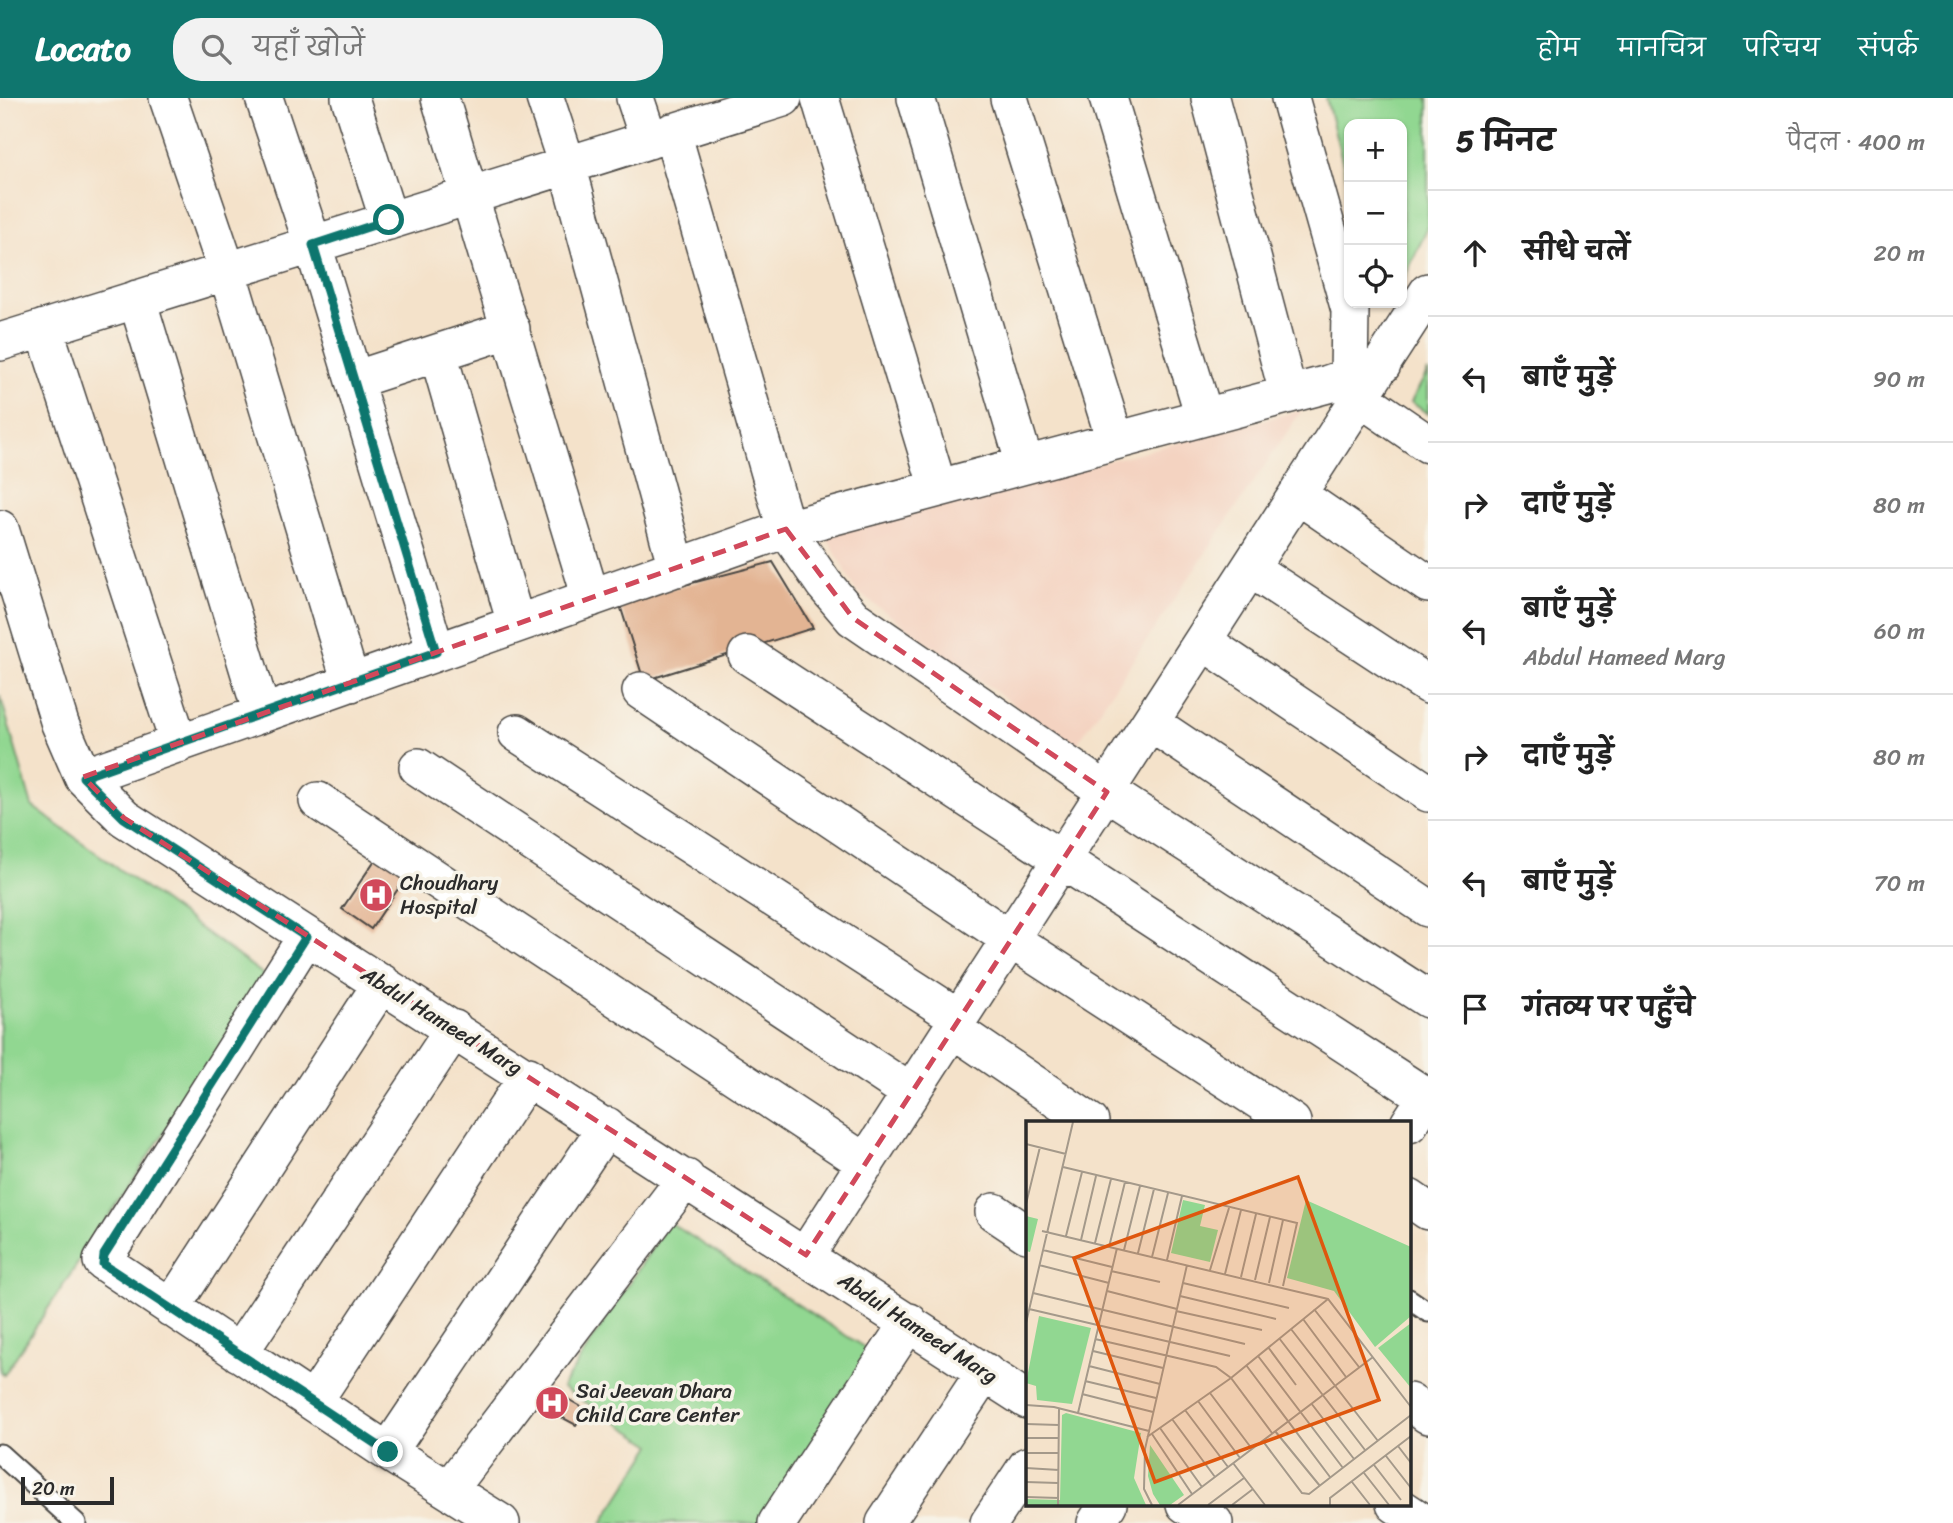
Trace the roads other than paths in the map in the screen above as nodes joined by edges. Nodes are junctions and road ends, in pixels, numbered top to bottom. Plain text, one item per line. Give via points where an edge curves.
1 (169, 98) edge
2 (264, 98) edge
3 (350, 98) edge
4 (440, 98) edge
5 (545, 98) edge
6 (635, 98) edge
7 (783, 98) edge
8 (820, 98) edge
9 (916, 98) edge
10 (1009, 98) edge
11 (1108, 98) edge
12 (1210, 98) edge
13 (1290, 98) edge
14 (738, 105) edge
15 (661, 136) junction
16 (567, 165) junction
17 (471, 195) junction
18 (389, 220) junction
19 (313, 245) junction
20 (227, 271) junction
21 (1428, 292) edge
22 (137, 299) junction
23 (44, 328) junction
24 (511, 329) junction
25 (0, 342) edge
26 (438, 353) junction
27 (354, 380) junction
28 (1364, 380) junction
29 (1288, 393) junction
30 (1204, 416) junction
31 (1115, 440) junction
32 (1428, 444) edge
33 (1025, 465) junction
34 (939, 488) junction
35 (1298, 495) junction
36 (0, 529) edge
37 (786, 529) junction
38 (677, 568) junction
39 (1251, 569) junction
40 (1428, 584) edge
41 (591, 598) junction
42 (516, 624) junction
43 (1203, 642) junction
44 (436, 652) junction
45 (747, 655) dead end
46 (351, 682) junction
47 (1428, 685) edge
48 (641, 691) dead end
49 (262, 714) junction
50 (1151, 723) junction
51 (517, 733) dead end
52 (179, 744) junction
53 (418, 767) dead end
54 (83, 777) junction
55 (1107, 792) junction
56 (1428, 793) edge
57 (318, 802) dead end
58 (1063, 860) junction
59 (1428, 908) edge
60 (306, 937) junction
61 (1010, 940) junction
62 (382, 983) junction
63 (1428, 999) edge
64 (956, 1024) junction
65 (454, 1029) junction
66 (528, 1076) junction
67 (911, 1093) junction
68 (1423, 1104) edge
69 (1089, 1121) edge
70 (1290, 1121) edge
71 (607, 1126) junction
72 (866, 1163) junction
73 (686, 1178) junction
74 (1410, 1199) edge
75 (1428, 1211) edge
76 (994, 1212) dead end
77 (1026, 1233) edge
78 (806, 1255) junction
79 (1410, 1300) edge
80 (171, 1308) junction
81 (1428, 1312) edge
82 (909, 1322) junction
83 (239, 1353) junction
84 (985, 1372) junction
85 (1026, 1399) edge
86 (313, 1402) junction
87 (1410, 1403) edge
88 (1428, 1415) edge
89 (388, 1452) junction
90 (0, 1454) edge
91 (1026, 1468) edge
92 (450, 1488) junction
93 (1107, 1506) edge
94 (1398, 1506) edge
95 (76, 1523) edge
96 (501, 1523) edge
97 (777, 1523) edge
98 (885, 1523) edge
99 (989, 1523) edge
100 (1096, 1523) edge
101 (1424, 1523) edge

1 - 20 street
2 - 19 street
3 - 18 street
4 - 17 street
5 - 16 street
6 - 15 street
7 - 14 street
8 - 34 street
9 - 33 street
10 - 31 street
11 - 30 street
12 - 29 street
13 - 28 street via 1350,310
14 - 15 street
15 - 16 street
15 - 37 street
16 - 17 street
16 - 38 street
17 - 18 street
17 - 24 street
18 - 19 street
19 - 20 street
19 - 27 street
20 - 22 street
20 - 46 street
21 - 28 street
22 - 23 street
22 - 49 street
23 - 25 street
23 - 52 street
24 - 26 street
24 - 41 street
26 - 27 street
26 - 42 street
27 - 44 street
28 - 29 street
28 - 32 street
28 - 35 street
29 - 30 street
30 - 31 street
31 - 33 street
33 - 34 street
34 - 37 street
35 - 39 street
35 - 40 street
36 - 54 street, Abdul Hameed Marg via 60,724
37 - 38 street
37 - 55 street via 853,618
38 - 41 street
39 - 43 street
39 - 47 street
41 - 42 street
42 - 44 street
43 - 50 street
43 - 56 street
44 - 46 street
45 - 58 street
46 - 49 street
48 - 61 street
49 - 52 street
50 - 55 street
50 - 59 street
51 - 64 street
52 - 54 street
53 - 67 street
54 - 60 street, Abdul Hameed Marg via 124,818
55 - 58 street
55 - 63 street
57 - 72 street
58 - 61 street
58 - 68 street
60 - 62 street, Abdul Hameed Marg
60 - 80 street via 102,1258 105,1266
61 - 64 street
61 - 70 street
62 - 65 street, Abdul Hameed Marg
62 - 80 street
64 - 67 street
64 - 69 street
65 - 66 street, Abdul Hameed Marg
65 - 83 street
66 - 71 street, Abdul Hameed Marg
66 - 86 street
67 - 72 street
71 - 73 street, Abdul Hameed Marg
71 - 89 street
72 - 78 street
73 - 78 street, Abdul Hameed Marg
73 - 92 street
74 - 75 street
76 - 77 street
78 - 82 street, Abdul Hameed Marg
79 - 81 lane
80 - 83 street
82 - 84 street, Abdul Hameed Marg
82 - 97 street
83 - 86 street
84 - 85 street, Abdul Hameed Marg
84 - 98 street
86 - 89 street
87 - 88 street
89 - 92 street
90 - 95 lane
91 - 99 street
92 - 96 street
93 - 100 street
94 - 101 street

